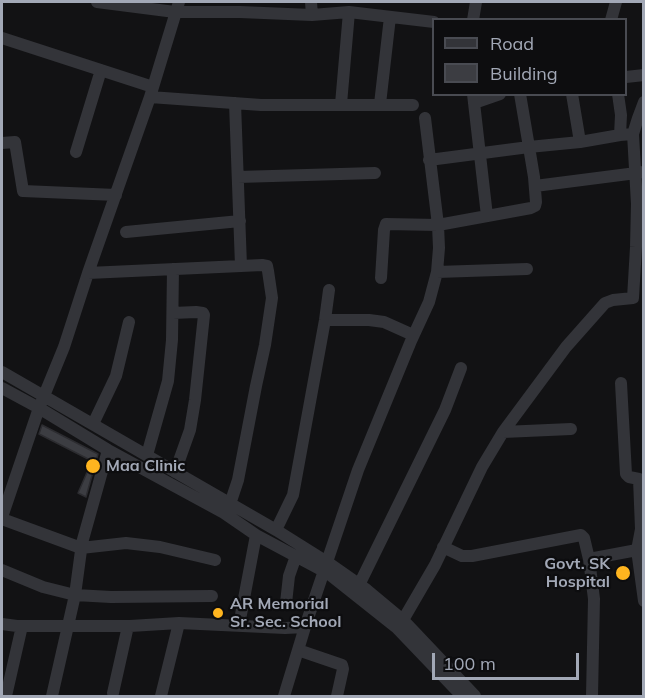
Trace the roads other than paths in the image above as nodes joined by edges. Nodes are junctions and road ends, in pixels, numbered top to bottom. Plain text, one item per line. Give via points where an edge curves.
1 (97, 2) edge
2 (311, 2) edge
3 (476, 2) edge
4 (616, 2) edge
5 (177, 7) edge
6 (349, 12) junction
7 (312, 15) junction
8 (390, 17) junction
9 (473, 18) edge
10 (612, 18) edge
11 (432, 22) edge
12 (2, 38) edge
13 (101, 70) junction
14 (644, 75) edge
15 (627, 77) edge
16 (152, 92) junction
17 (490, 96) edge
18 (520, 96) edge
19 (572, 96) edge
20 (618, 96) edge
21 (474, 99) edge
22 (644, 102) edge
23 (235, 103) junction
24 (342, 104) junction
25 (380, 104) junction
26 (413, 105) dead end
27 (425, 118) dead end
28 (641, 118) edge
29 (627, 134) junction
30 (580, 142) junction
31 (2, 143) edge
32 (529, 147) junction
33 (76, 152) dead end
34 (480, 154) junction
35 (429, 160) junction
36 (375, 172) dead end
37 (640, 172) edge
38 (238, 177) junction
39 (535, 186) junction
40 (116, 195) junction
41 (487, 216) junction
42 (240, 220) junction
43 (438, 225) junction
44 (126, 232) dead end
45 (640, 247) edge
46 (241, 266) junction
47 (173, 269) junction
48 (527, 269) dead end
49 (88, 273) junction
50 (437, 273) junction
51 (381, 278) dead end
52 (328, 290) dead end
53 (638, 299) edge
54 (173, 314) junction
55 (325, 320) junction
56 (129, 322) dead end
57 (413, 335) junction
58 (461, 368) dead end
59 (2, 372) edge
60 (621, 383) dead end
61 (2, 388) edge
62 (44, 396) junction
63 (39, 408) junction
64 (93, 424) junction
65 (571, 429) dead end
66 (503, 432) junction
67 (108, 450) junction
68 (147, 455) junction
69 (175, 472) junction
70 (641, 478) edge
71 (230, 504) junction
72 (2, 518) edge
73 (276, 530) junction
74 (256, 535) junction
75 (443, 547) junction
76 (81, 548) junction
77 (637, 550) junction
78 (296, 556) junction
79 (589, 559) junction
80 (215, 560) dead end
81 (326, 566) junction
82 (2, 570) edge
83 (359, 585) junction
84 (75, 594) junction
85 (212, 596) dead end
86 (644, 601) edge
87 (286, 603) dead end
88 (403, 620) junction
89 (179, 623) junction
90 (2, 624) edge
91 (69, 625) junction
92 (239, 625) junction
93 (22, 626) junction
94 (128, 626) junction
95 (305, 627) junction
96 (298, 650) junction
97 (113, 693) dead end
98 (6, 696) edge
99 (52, 696) edge
100 (161, 696) edge
101 (284, 696) edge
102 (337, 696) edge
103 (462, 696) edge
104 (475, 696) edge
105 (592, 696) edge

1 - 5 street
2 - 7 street
3 - 9 street
4 - 10 street
5 - 7 street
5 - 16 street
6 - 7 street
6 - 8 street
6 - 24 street
8 - 11 street
8 - 25 street
12 - 13 street
13 - 16 street
13 - 33 street
14 - 15 street
16 - 23 street
16 - 40 street
17 - 21 street
18 - 32 street
19 - 30 street
20 - 29 street
21 - 34 street
22 - 28 street
23 - 24 street
23 - 38 street
24 - 25 street
25 - 26 street
27 - 35 street
28 - 29 street
29 - 30 street
29 - 37 street
30 - 32 street
31 - 40 street via 15,142 23,190
32 - 34 street
32 - 39 street
34 - 35 street
34 - 41 street
35 - 43 street
36 - 38 street
37 - 39 street
37 - 45 street
38 - 42 street
39 - 41 street via 535,206
40 - 49 street
41 - 43 street
42 - 44 street
42 - 46 street
43 - 50 street
43 - 51 street via 386,224
45 - 53 street
46 - 47 street
46 - 71 street via 267,267 272,298 266,345
47 - 49 street
47 - 54 street
48 - 50 street
49 - 62 street
50 - 57 street via 429,302
52 - 55 street
53 - 66 street via 605,303 566,347
54 - 68 street via 168,381
54 - 69 street via 204,315 190,430
55 - 57 street via 384,322
55 - 73 street via 293,495
56 - 64 street via 116,376
57 - 81 street via 358,470
58 - 83 street via 445,410
59 - 62 street
60 - 70 street via 626,474
61 - 63 street
62 - 63 street
62 - 64 street
63 - 67 street
63 - 72 street
64 - 68 street
65 - 66 street
66 - 75 street
67 - 74 street via 224,513
67 - 76 street
68 - 69 street
69 - 71 street
70 - 77 street
71 - 73 street
72 - 76 street
73 - 81 street
74 - 78 street
74 - 92 street
75 - 79 street via 472,556 581,535
75 - 88 street
76 - 80 street via 126,543
76 - 84 street
77 - 79 street
77 - 86 street
78 - 81 street
78 - 87 street
79 - 105 street via 594,599
81 - 83 street
81 - 95 street
81 - 103 street via 397,628
82 - 84 street via 43,587
83 - 88 street
84 - 85 street
84 - 91 street
88 - 104 street
89 - 92 street
89 - 94 street
89 - 100 street
90 - 93 street
91 - 93 street
91 - 94 street
91 - 99 street
92 - 95 street
93 - 98 street
94 - 97 street
95 - 96 street
96 - 101 street
96 - 102 street via 342,664

